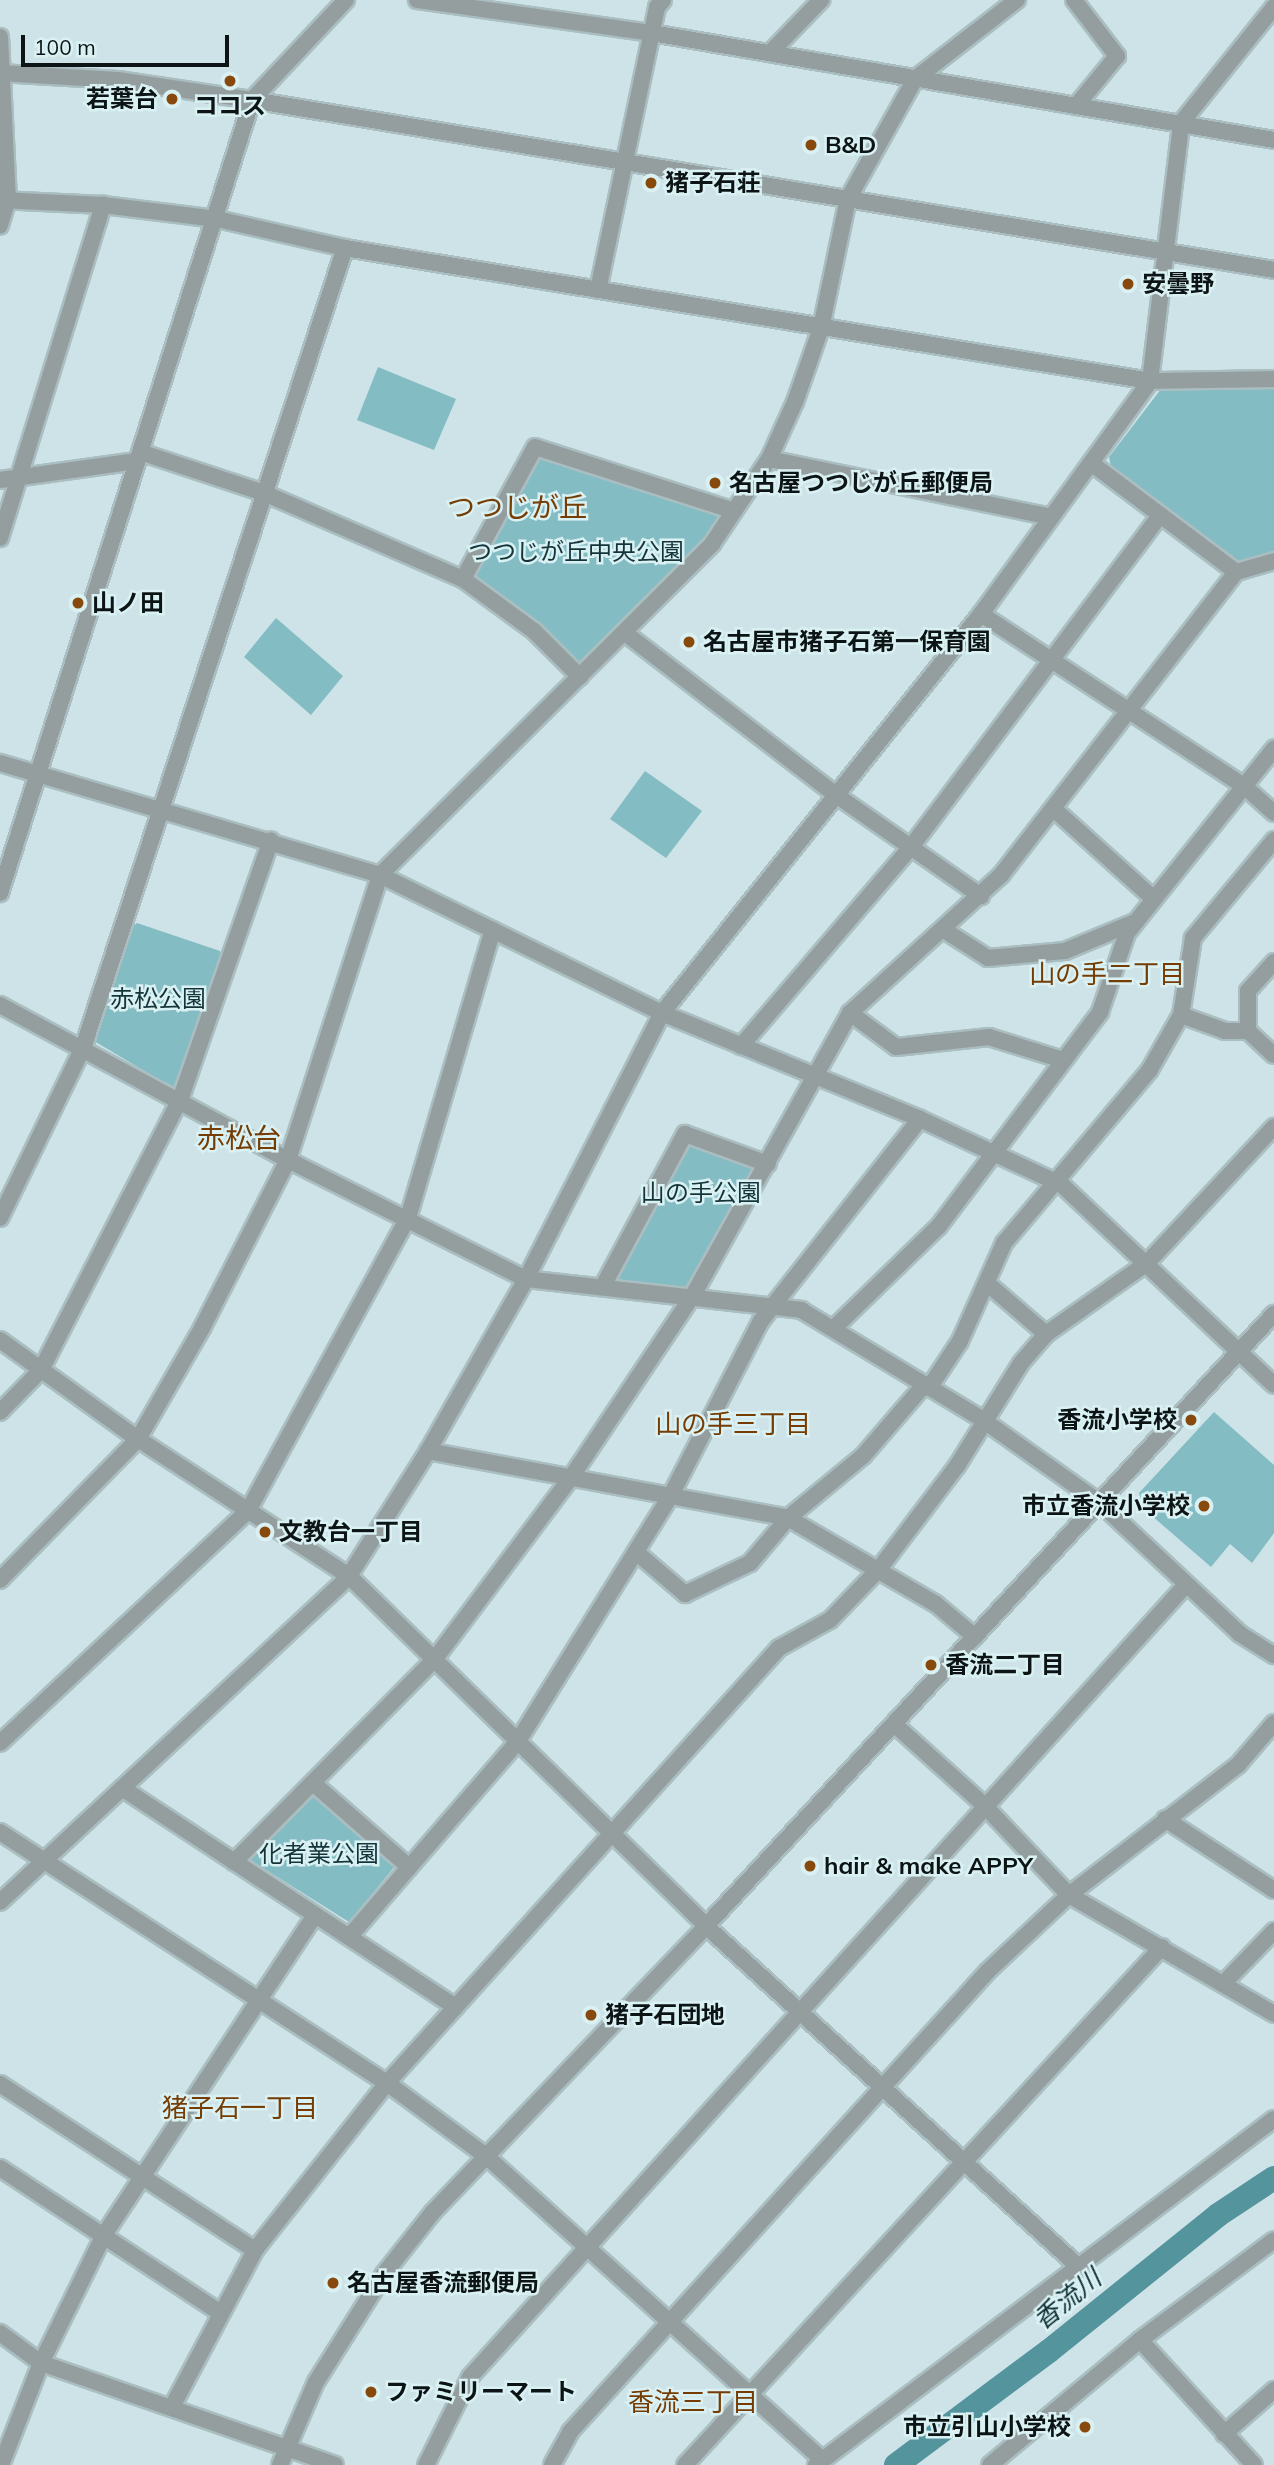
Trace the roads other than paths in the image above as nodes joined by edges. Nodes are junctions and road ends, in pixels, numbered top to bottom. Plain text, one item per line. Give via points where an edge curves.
1 (346, 0) edge
2 (417, 0) edge
3 (821, 0) edge
4 (1017, 0) edge
5 (1074, 0) edge
6 (657, 2) edge
7 (1274, 7) edge
8 (652, 33) junction
9 (0, 37) edge
10 (770, 54) junction
11 (1, 73) edge
12 (915, 79) junction
13 (253, 100) junction
14 (1076, 106) junction
15 (1181, 123) junction
16 (1274, 140) edge
17 (625, 162) junction
18 (848, 199) junction
19 (4, 200) edge
20 (103, 205) junction
21 (217, 219) junction
22 (0, 226) edge
23 (345, 248) junction
24 (1165, 252) junction
25 (1274, 270) edge
26 (598, 290) junction
27 (821, 328) junction
28 (1274, 379) edge
29 (1150, 381) junction
30 (139, 456) junction
31 (769, 459) junction
32 (1091, 463) junction
33 (17, 477) junction
34 (0, 480) edge
35 (264, 493) junction
36 (734, 511) junction
37 (1160, 515) junction
38 (1051, 517) junction
39 (0, 538) edge
40 (1274, 561) edge
41 (1236, 572) junction
42 (463, 579) junction
43 (981, 614) junction
44 (625, 633) junction
45 (1053, 660) junction
46 (580, 677) junction
47 (1128, 710) junction
48 (1274, 749) edge
49 (0, 763) edge
50 (37, 775) junction
51 (1244, 786) junction
52 (836, 795) junction
53 (1055, 810) junction
54 (159, 812) junction
55 (1274, 813) edge
56 (271, 840) junction
57 (1274, 840) edge
58 (911, 847) junction
59 (380, 875) junction
60 (0, 893) edge
61 (981, 896) junction
62 (1154, 899) junction
63 (1135, 922) junction
64 (493, 930) junction
65 (944, 930) junction
66 (1274, 962) edge
67 (0, 1005) edge
68 (662, 1013) junction
69 (850, 1013) junction
70 (1181, 1015) junction
71 (1248, 1031) junction
72 (741, 1046) junction
73 (83, 1048) junction
74 (1274, 1055) edge
75 (1063, 1060) junction
76 (817, 1077) junction
77 (180, 1100) junction
78 (920, 1119) junction
79 (1274, 1127) edge
80 (991, 1152) junction
81 (288, 1160) junction
82 (768, 1164) junction
83 (1054, 1181) junction
84 (0, 1218) edge
85 (408, 1218) junction
86 (1147, 1264) junction
87 (526, 1279) junction
88 (988, 1284) junction
89 (603, 1286) junction
90 (692, 1297) junction
91 (771, 1307) junction
92 (1274, 1314) edge
93 (834, 1328) junction
94 (1046, 1334) junction
95 (0, 1340) edge
96 (1238, 1353) junction
97 (41, 1370) junction
98 (1274, 1385) edge
99 (927, 1386) junction
100 (0, 1412) edge
101 (983, 1420) junction
102 (138, 1439) junction
103 (428, 1451) junction
104 (570, 1479) junction
105 (670, 1497) junction
106 (1099, 1502) junction
107 (248, 1511) junction
108 (788, 1518) junction
109 (636, 1552) junction
110 (879, 1569) junction
111 (349, 1576) junction
112 (0, 1580) edge
113 (1186, 1585) junction
114 (975, 1637) junction
115 (1274, 1656) edge
116 (434, 1660) junction
117 (1274, 1723) edge
118 (894, 1724) junction
119 (518, 1741) junction
120 (0, 1743) edge
121 (313, 1783) junction
122 (122, 1788) junction
123 (983, 1804) junction
124 (1165, 1819) junction
125 (0, 1832) edge
126 (611, 1833) junction
127 (44, 1861) junction
128 (234, 1862) junction
129 (409, 1867) junction
130 (1274, 1890) edge
131 (1069, 1895) junction
132 (0, 1902) edge
133 (314, 1915) junction
134 (706, 1926) junction
135 (1274, 1931) edge
136 (349, 1937) junction
137 (1162, 1947) junction
138 (1223, 1983) junction
139 (257, 1999) junction
140 (455, 2007) junction
141 (798, 2010) junction
142 (1274, 2014) edge
143 (387, 2083) junction
144 (0, 2084) edge
145 (882, 2087) junction
146 (1274, 2119) edge
147 (486, 2156) junction
148 (964, 2162) junction
149 (0, 2168) edge
150 (140, 2175) junction
151 (104, 2235) junction
152 (1274, 2240) edge
153 (586, 2247) junction
154 (255, 2250) junction
155 (1080, 2268) junction
156 (221, 2313) junction
157 (669, 2322) junction
158 (0, 2333) edge
159 (1140, 2340) junction
160 (41, 2363) junction
161 (1274, 2390) edge
162 (750, 2395) junction
163 (172, 2407) junction
164 (1224, 2434) junction
165 (287, 2445) junction
166 (819, 2462) edge
167 (1, 2465) edge
168 (280, 2465) edge
169 (335, 2465) edge
170 (426, 2465) edge
171 (552, 2465) edge
172 (685, 2465) edge
173 (990, 2465) edge
174 (1254, 2465) edge

1 - 13 street
2 - 8 street
3 - 10 street
4 - 12 street
5 - 14 street via 1117,56
6 - 8 street
7 - 15 street
8 - 10 street
8 - 17 street
9 - 11 street
10 - 12 street
11 - 13 street via 118,80
11 - 19 street
12 - 14 street
12 - 18 street
13 - 17 street
13 - 21 street
14 - 15 street
15 - 16 street
15 - 24 street
17 - 18 street
17 - 26 street
18 - 24 street
18 - 27 street
19 - 20 street
19 - 22 street
20 - 21 street
20 - 33 street
21 - 23 street
21 - 30 street
23 - 26 street
23 - 35 street
24 - 25 street
24 - 29 street
26 - 27 street
27 - 29 street
27 - 31 street
28 - 29 street
29 - 32 street
30 - 33 street
30 - 35 street
30 - 50 street
31 - 36 street
31 - 38 street
32 - 37 street
32 - 38 street
33 - 34 street
33 - 39 street
35 - 42 street
35 - 54 street
36 - 42 street via 535,447
36 - 44 street via 712,544
37 - 41 street
37 - 45 street
38 - 43 street
40 - 41 street
41 - 47 street
42 - 46 street via 534,631
43 - 45 street
43 - 52 street
44 - 46 street
44 - 52 street
45 - 47 street
45 - 58 street
46 - 59 street
47 - 51 street
47 - 53 street
48 - 51 street
49 - 50 street
50 - 54 street
50 - 60 street
51 - 55 street
51 - 62 street
52 - 58 street
52 - 68 street
53 - 61 street
53 - 62 street
54 - 56 street
54 - 73 street
56 - 59 street
56 - 77 street
57 - 70 street via 1193,938
58 - 61 street
58 - 72 street
59 - 64 street
59 - 81 street
61 - 65 street
62 - 63 street
63 - 65 street via 1065,951 988,958
63 - 75 street via 1100,1012
64 - 68 street
64 - 85 street
65 - 69 street
66 - 71 street via 1248,991
67 - 73 street
68 - 72 street
68 - 87 street
69 - 75 street via 896,1047 989,1037
69 - 76 street
70 - 71 street via 1226,1031
70 - 83 street via 1149,1071
71 - 74 street
72 - 76 street
73 - 77 street
73 - 84 street
75 - 80 street
76 - 78 street
76 - 82 street
77 - 81 street
77 - 97 street
78 - 80 street
78 - 91 street
79 - 86 street
80 - 83 street
80 - 93 street via 939,1226
81 - 85 street
81 - 102 street via 202,1328
82 - 89 street via 685,1134
82 - 90 street
83 - 86 street
83 - 88 street via 1004,1243
85 - 87 street
85 - 107 street
86 - 94 street
86 - 96 street
87 - 89 street
87 - 103 street
88 - 94 street
88 - 99 street
89 - 90 street
90 - 91 street
90 - 104 street
91 - 93 street via 801,1310
91 - 105 street
92 - 96 street
93 - 99 street
94 - 101 street via 1020,1363
95 - 97 street
96 - 98 street
96 - 106 street
97 - 100 street
97 - 102 street
99 - 101 street
99 - 108 street via 863,1456
101 - 106 street
101 - 110 street via 957,1466
102 - 107 street
102 - 112 street
103 - 104 street
103 - 111 street
104 - 105 street
104 - 116 street
105 - 108 street
105 - 109 street
106 - 113 street
106 - 114 street
107 - 111 street
107 - 120 street
108 - 109 street via 750,1563 685,1594
108 - 110 street
109 - 119 street
110 - 114 street via 936,1604
110 - 126 street via 830,1620 779,1648
111 - 116 street
111 - 122 street
113 - 115 street via 1240,1634
113 - 123 street
114 - 118 street
116 - 119 street
116 - 121 street
117 - 124 street via 1238,1765
118 - 123 street
118 - 134 street
119 - 126 street
119 - 129 street
121 - 128 street
121 - 129 street
122 - 127 street
122 - 128 street
123 - 131 street
123 - 141 street
124 - 130 street
124 - 131 street
125 - 127 street
126 - 134 street
126 - 140 street
127 - 132 street
127 - 139 street
128 - 133 street
129 - 136 street
131 - 137 street
131 - 145 street via 988,1971
133 - 136 street
133 - 139 street
134 - 141 street
134 - 147 street
135 - 138 street
136 - 140 street
137 - 138 street
137 - 148 street
138 - 142 street
139 - 143 street
139 - 150 street
140 - 143 street
141 - 145 street
141 - 153 street
143 - 147 street
143 - 154 street
144 - 150 street
145 - 148 street
145 - 157 street
146 - 155 street
147 - 153 street
147 - 165 street via 384,2274 316,2382
148 - 155 street
148 - 162 street
149 - 151 street
150 - 151 street
150 - 154 street
151 - 156 street
151 - 160 street
152 - 159 street
153 - 157 street
153 - 170 street via 470,2377
154 - 156 street
155 - 166 street
156 - 163 street
157 - 162 street
157 - 171 street via 570,2432
158 - 160 street
159 - 164 street
159 - 173 street
160 - 163 street
160 - 167 street
161 - 164 street
162 - 166 street
162 - 172 street
163 - 165 street
164 - 174 street
165 - 168 street
165 - 169 street

